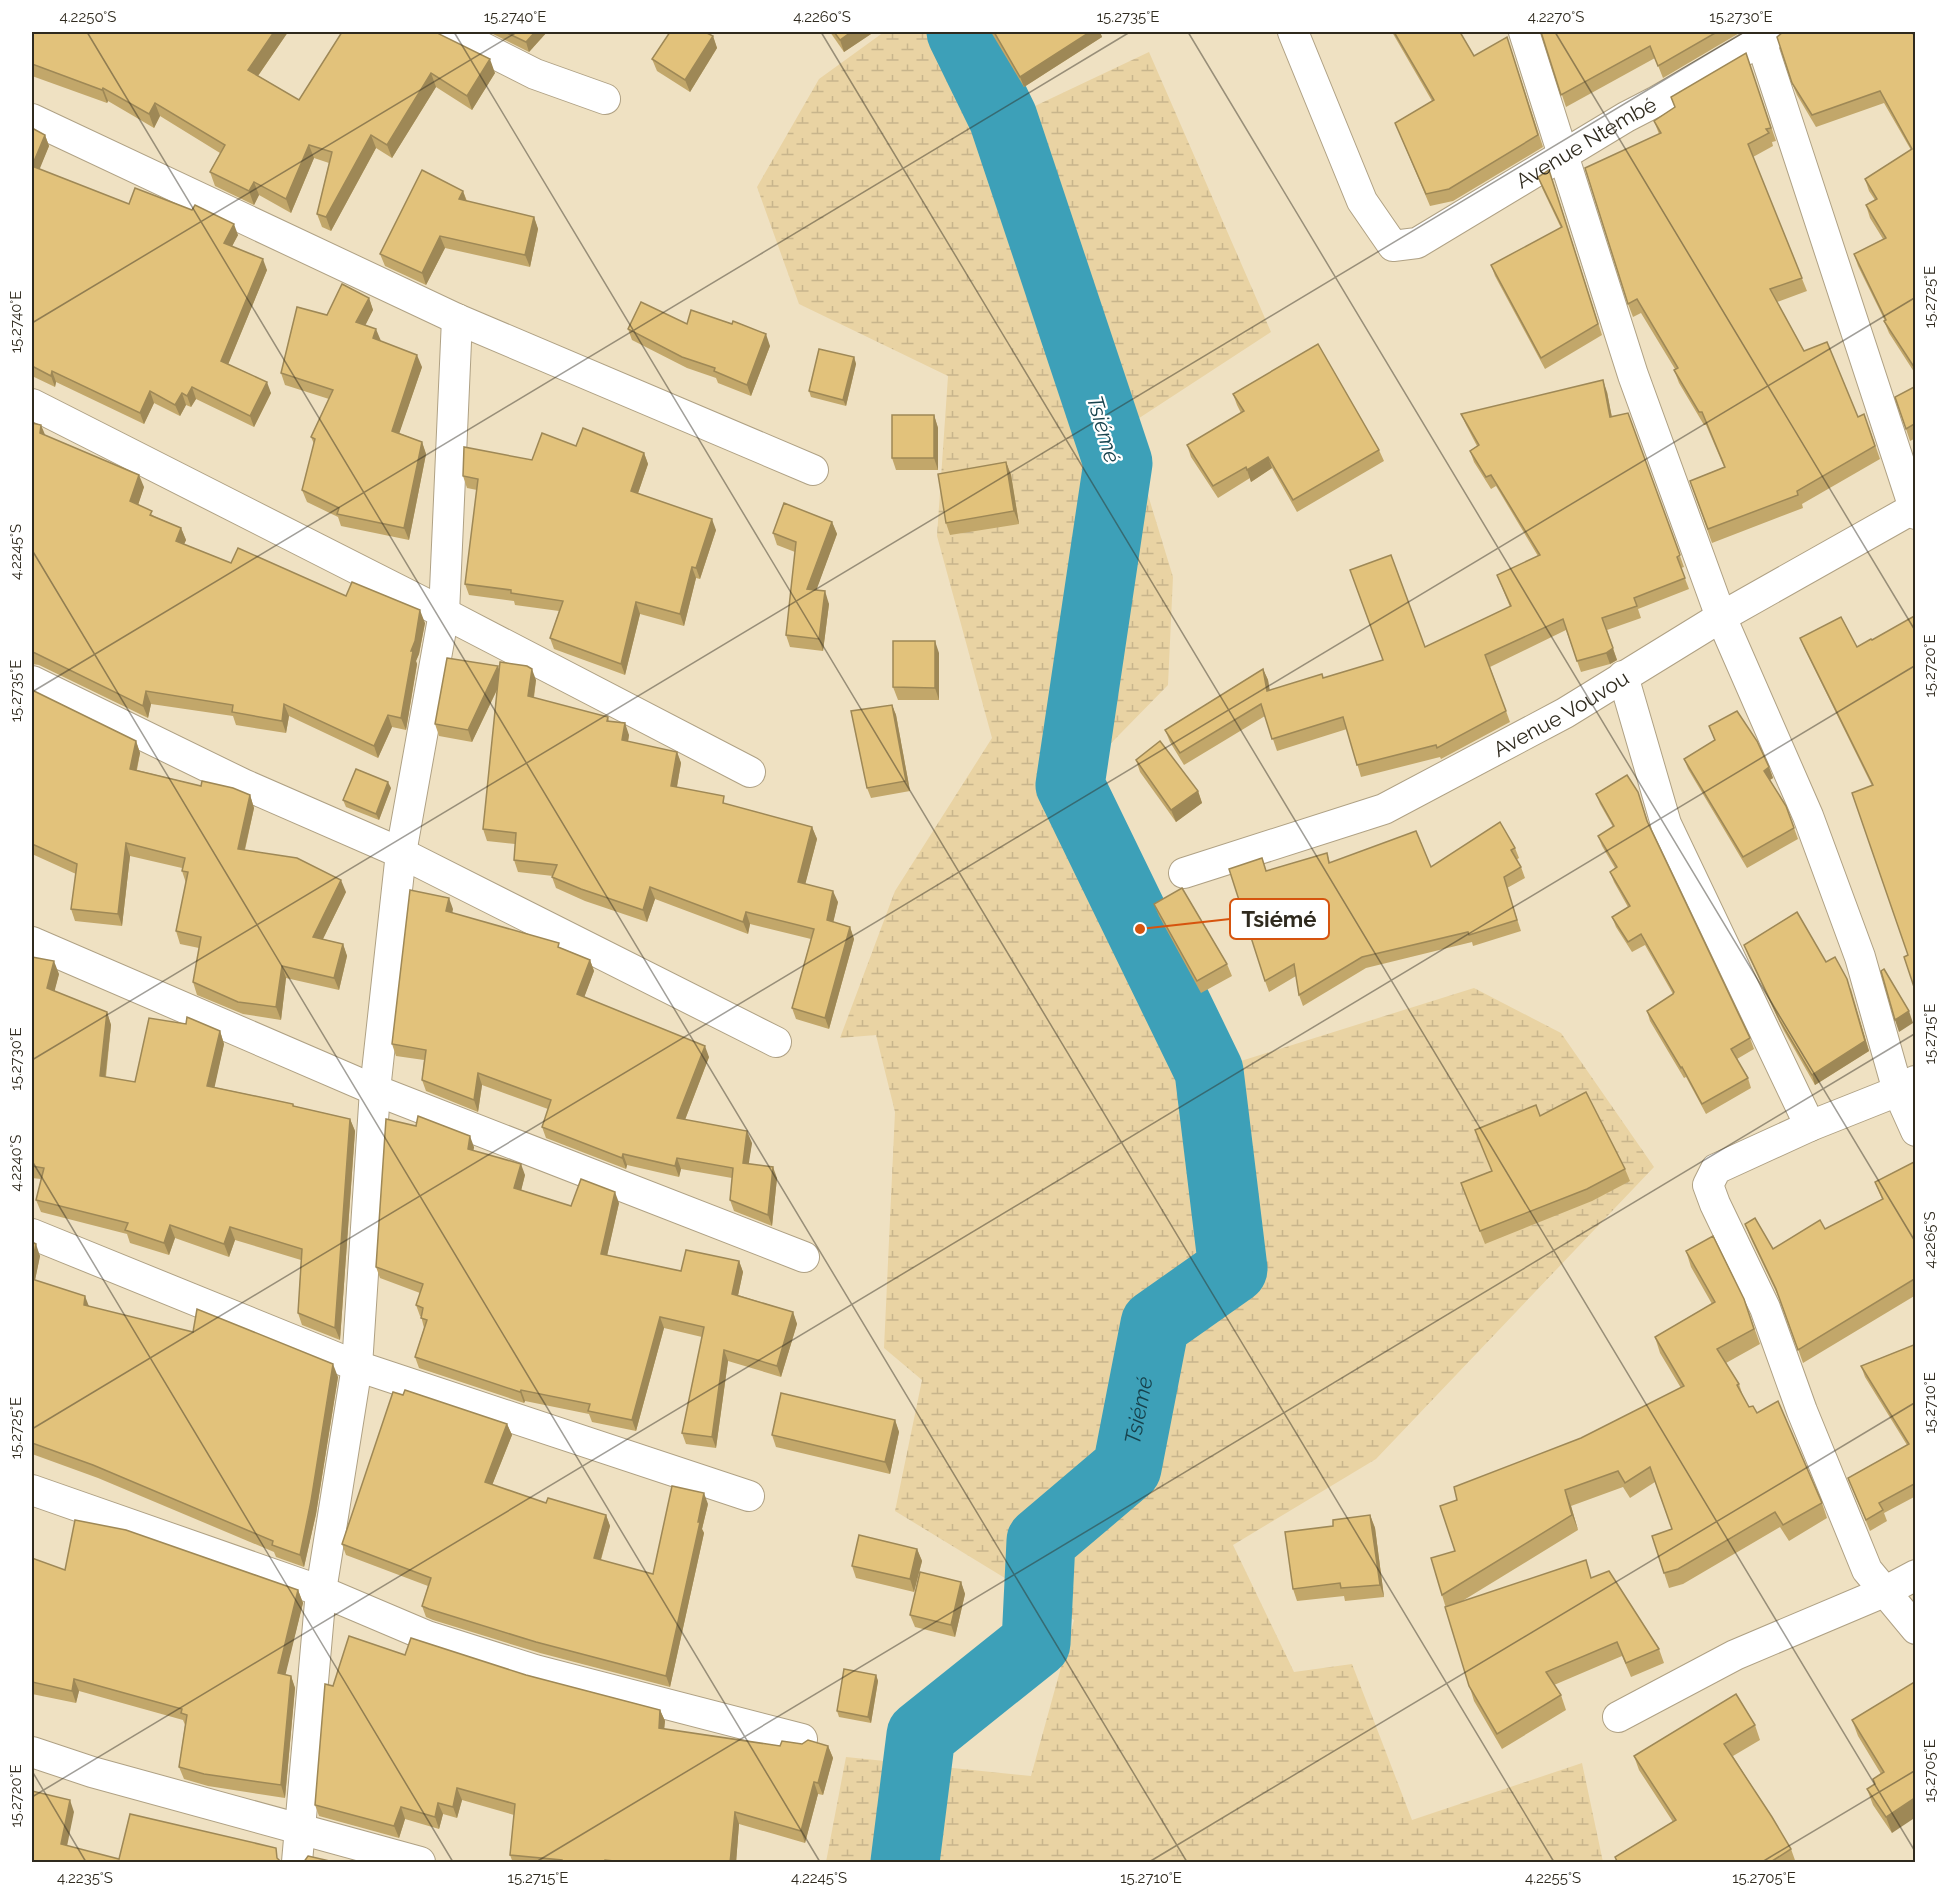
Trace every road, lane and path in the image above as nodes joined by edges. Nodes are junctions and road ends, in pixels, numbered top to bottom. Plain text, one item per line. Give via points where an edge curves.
1 (452, 32) edge
2 (1293, 32) edge
3 (1524, 32) edge
4 (1765, 34) edge
5 (605, 99) dead end
6 (32, 119) edge
7 (1564, 155) junction
8 (457, 320) junction
9 (32, 404) edge
10 (813, 470) dead end
11 (1915, 510) edge
12 (444, 613) junction
13 (1721, 617) junction
14 (1623, 676) junction
15 (32, 681) edge
16 (750, 772) dead end
17 (401, 853) junction
18 (1184, 873) dead end
19 (32, 942) edge
20 (776, 1042) dead end
21 (1907, 1086) edge
22 (375, 1090) junction
23 (1810, 1126) junction
24 (1916, 1131) edge
25 (32, 1234) edge
26 (804, 1257) dead end
27 (357, 1366) junction
28 (32, 1490) edge
29 (749, 1496) dead end
30 (1916, 1575) edge
31 (321, 1591) junction
32 (1884, 1592) junction
33 (1916, 1629) edge
34 (1618, 1717) dead end
35 (802, 1739) dead end
36 (32, 1752) edge
37 (300, 1829) junction
38 (297, 1863) edge
39 (420, 1863) edge

1 - 5 street via 535,74
2 - 7 street, Avenue Ntembé via 1362,201 1393,246 1418,243
3 - 7 street
4 - 7 street, Avenue Ntembé
4 - 11 street
6 - 8 street
7 - 13 street via 1633,375
8 - 10 street
8 - 12 street
9 - 12 street
11 - 13 street, Avenue Vouvou
12 - 16 street
12 - 17 street
13 - 14 street, Avenue Vouvou
13 - 21 street via 1812,827
14 - 18 street, Avenue Vouvou via 1565,713 1384,809
14 - 23 street via 1666,824
15 - 17 street via 243,784
17 - 20 street
17 - 22 street
19 - 22 street
21 - 23 street
21 - 24 street
22 - 26 street
22 - 27 street
23 - 32 street via 1716,1169 1708,1185 1765,1308 1867,1570
25 - 27 street
27 - 29 street
27 - 31 street
28 - 31 street
30 - 32 street
31 - 35 street via 428,1636 536,1670
31 - 37 street
32 - 33 street
32 - 34 street via 1735,1655
36 - 37 street
37 - 38 street
37 - 39 street

